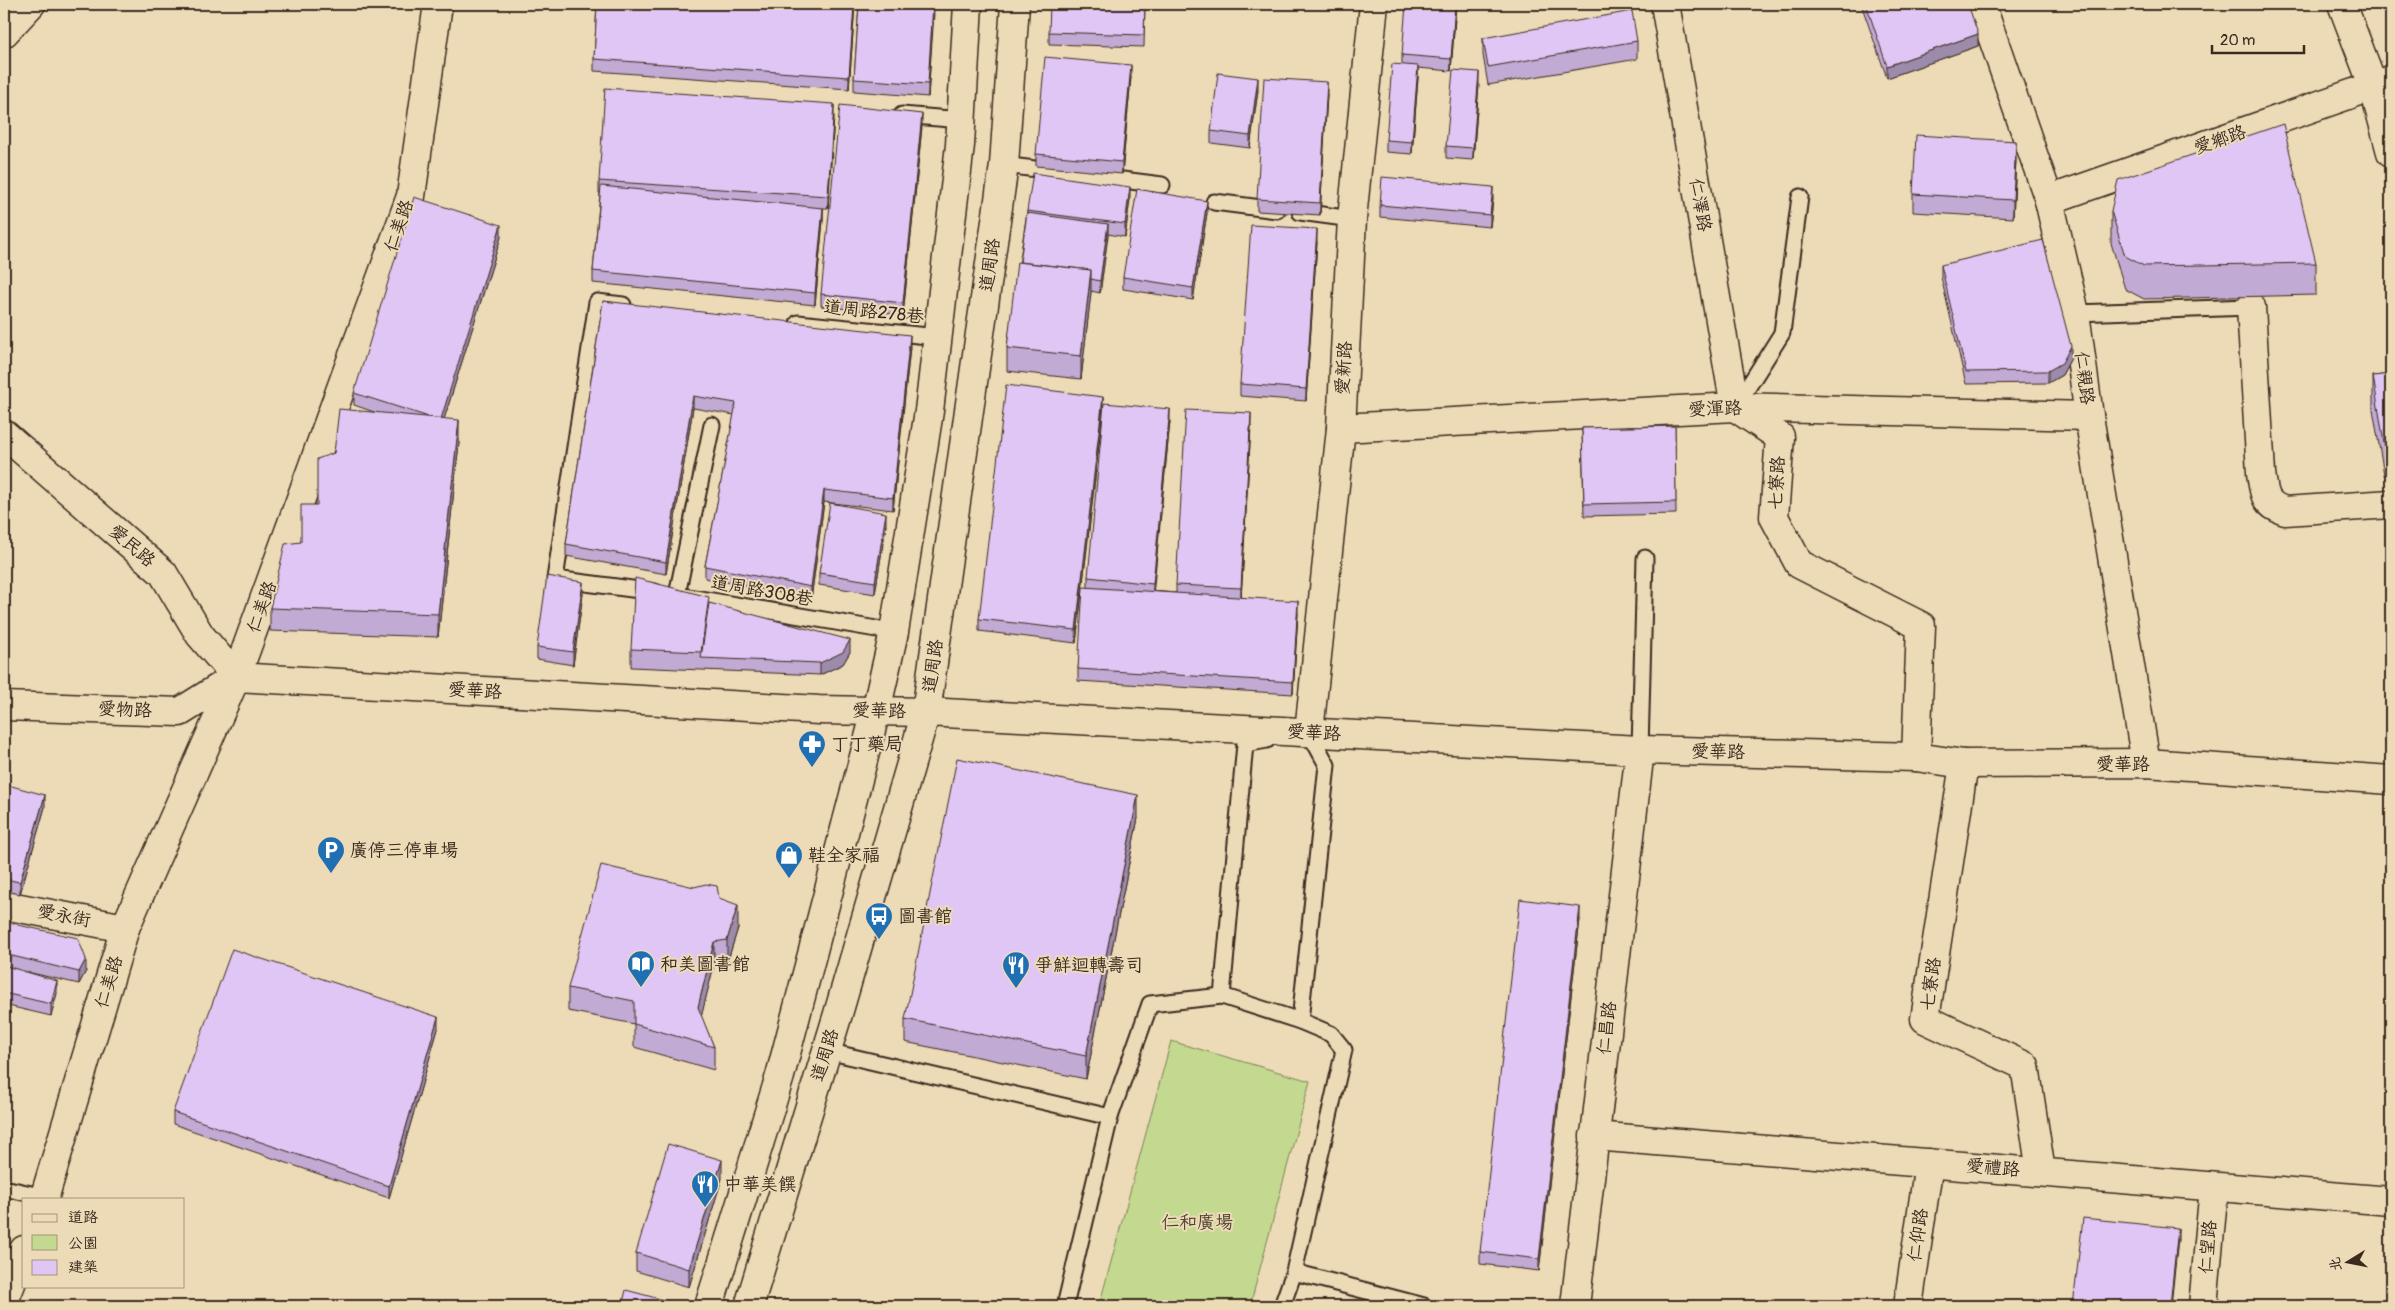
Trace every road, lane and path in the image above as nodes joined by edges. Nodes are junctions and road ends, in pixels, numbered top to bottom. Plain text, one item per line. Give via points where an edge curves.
1 (31, 4) edge
2 (438, 4) edge
3 (968, 4) edge
4 (1014, 4) edge
5 (1374, 4) edge
6 (1665, 4) edge
7 (1981, 4) edge
8 (2342, 4) edge
9 (4, 33) edge
10 (2382, 83) edge
11 (883, 114) edge
12 (962, 120) junction
13 (2391, 152) edge
14 (1004, 165) junction
15 (1162, 185) dead end
16 (1800, 197) dead end
17 (2049, 200) junction
18 (1214, 202) dead end
19 (1352, 219) junction
20 (636, 306) edge
21 (2251, 307) joint
22 (2075, 313) junction
23 (782, 321) edge
24 (938, 337) junction
25 (1735, 407) junction
26 (2088, 416) junction
27 (712, 425) dead end
28 (1341, 428) junction
29 (4, 434) edge
30 (2391, 504) edge
31 (1645, 558) dead end
32 (677, 595) junction
33 (894, 632) junction
34 (236, 677) junction
35 (4, 706) edge
36 (876, 711) junction
37 (926, 712) junction
38 (1309, 732) junction
39 (1640, 750) junction
40 (1916, 756) junction
41 (2146, 763) junction
42 (1964, 764) junction
43 (2391, 780) edge
44 (4, 905) edge
45 (125, 928) junction
46 (1222, 996) junction
47 (1300, 1021) junction
48 (827, 1050) junction
49 (1110, 1117) junction
50 (1594, 1136) junction
51 (1929, 1163) junction
52 (2042, 1172) junction
53 (2214, 1187) junction
54 (4, 1188) edge
55 (44, 1198) edge
56 (2391, 1201) edge
57 (22, 1255) edge
58 (1294, 1272) junction
59 (4, 1302) edge
60 (709, 1306) edge
61 (749, 1306) edge
62 (1065, 1306) edge
63 (1282, 1306) edge
64 (1424, 1306) edge
65 (1575, 1306) edge
66 (1908, 1306) edge
67 (2203, 1306) edge

1 - 9 street
2 - 34 street, 仁美路 via 411,196
3 - 12 street, 道周路
4 - 14 street, 道周路
5 - 19 street, 愛新路
6 - 25 street, 仁澤路
7 - 17 street, 仁親路
8 - 10 street
10 - 13 street
10 - 17 street, 愛鄉路
11 - 12 lane
12 - 24 street, 道周路
14 - 15 lane
14 - 37 street, 道周路
16 - 25 lane via 1782,333
17 - 22 street, 仁親路
18 - 19 lane
19 - 28 street, 愛新路
20 - 32 lane, 道周路308巷 via 597,302 555,579
21 - 22 lane
21 - 30 street via 2261,472 2265,496 2273,508 2285,511
22 - 26 street, 仁親路
23 - 24 lane, 道周路278巷
24 - 33 street, 道周路 via 930,411
25 - 26 street, 愛渾路
25 - 28 street, 愛渾路
25 - 40 street, 七寮路 via 1780,437 1774,518 1799,564 1921,626
26 - 41 street, 仁親路
27 - 32 lane
28 - 38 street, 愛新路
29 - 34 street, 愛民路 via 163,573 200,635
31 - 39 lane
32 - 33 lane, 道周路308巷
33 - 36 street, 道周路
34 - 35 street, 愛物路 via 180,712
34 - 36 street, 愛華路
34 - 45 street, 仁美路
36 - 37 street, 愛華路
36 - 60 street, 道周路 via 780,1076
37 - 38 street, 愛華路
37 - 48 street, 道周路
38 - 39 street, 愛華路
38 - 46 lane via 1245,744
38 - 47 lane via 1327,765
39 - 40 street, 愛華路
39 - 50 street, 仁昌路
40 - 42 street, 愛華路
41 - 42 street, 愛華路
41 - 43 street, 愛華路
42 - 52 street, 七寮路 via 1925,1019 2025,1066
44 - 45 street, 愛永街
45 - 55 street, 仁美路
46 - 47 lane
46 - 49 lane via 1150,1004
47 - 58 lane via 1331,1034 1344,1050
48 - 49 lane
48 - 61 street, 道周路
49 - 62 lane
50 - 51 street, 愛禮路
50 - 65 street, 仁昌路
51 - 52 street, 愛禮路
51 - 66 street, 仁仰路
52 - 53 street, 愛禮路
53 - 56 street, 愛禮路
53 - 67 street, 仁望路
54 - 55 lane
57 - 59 street
58 - 63 lane
58 - 64 lane

